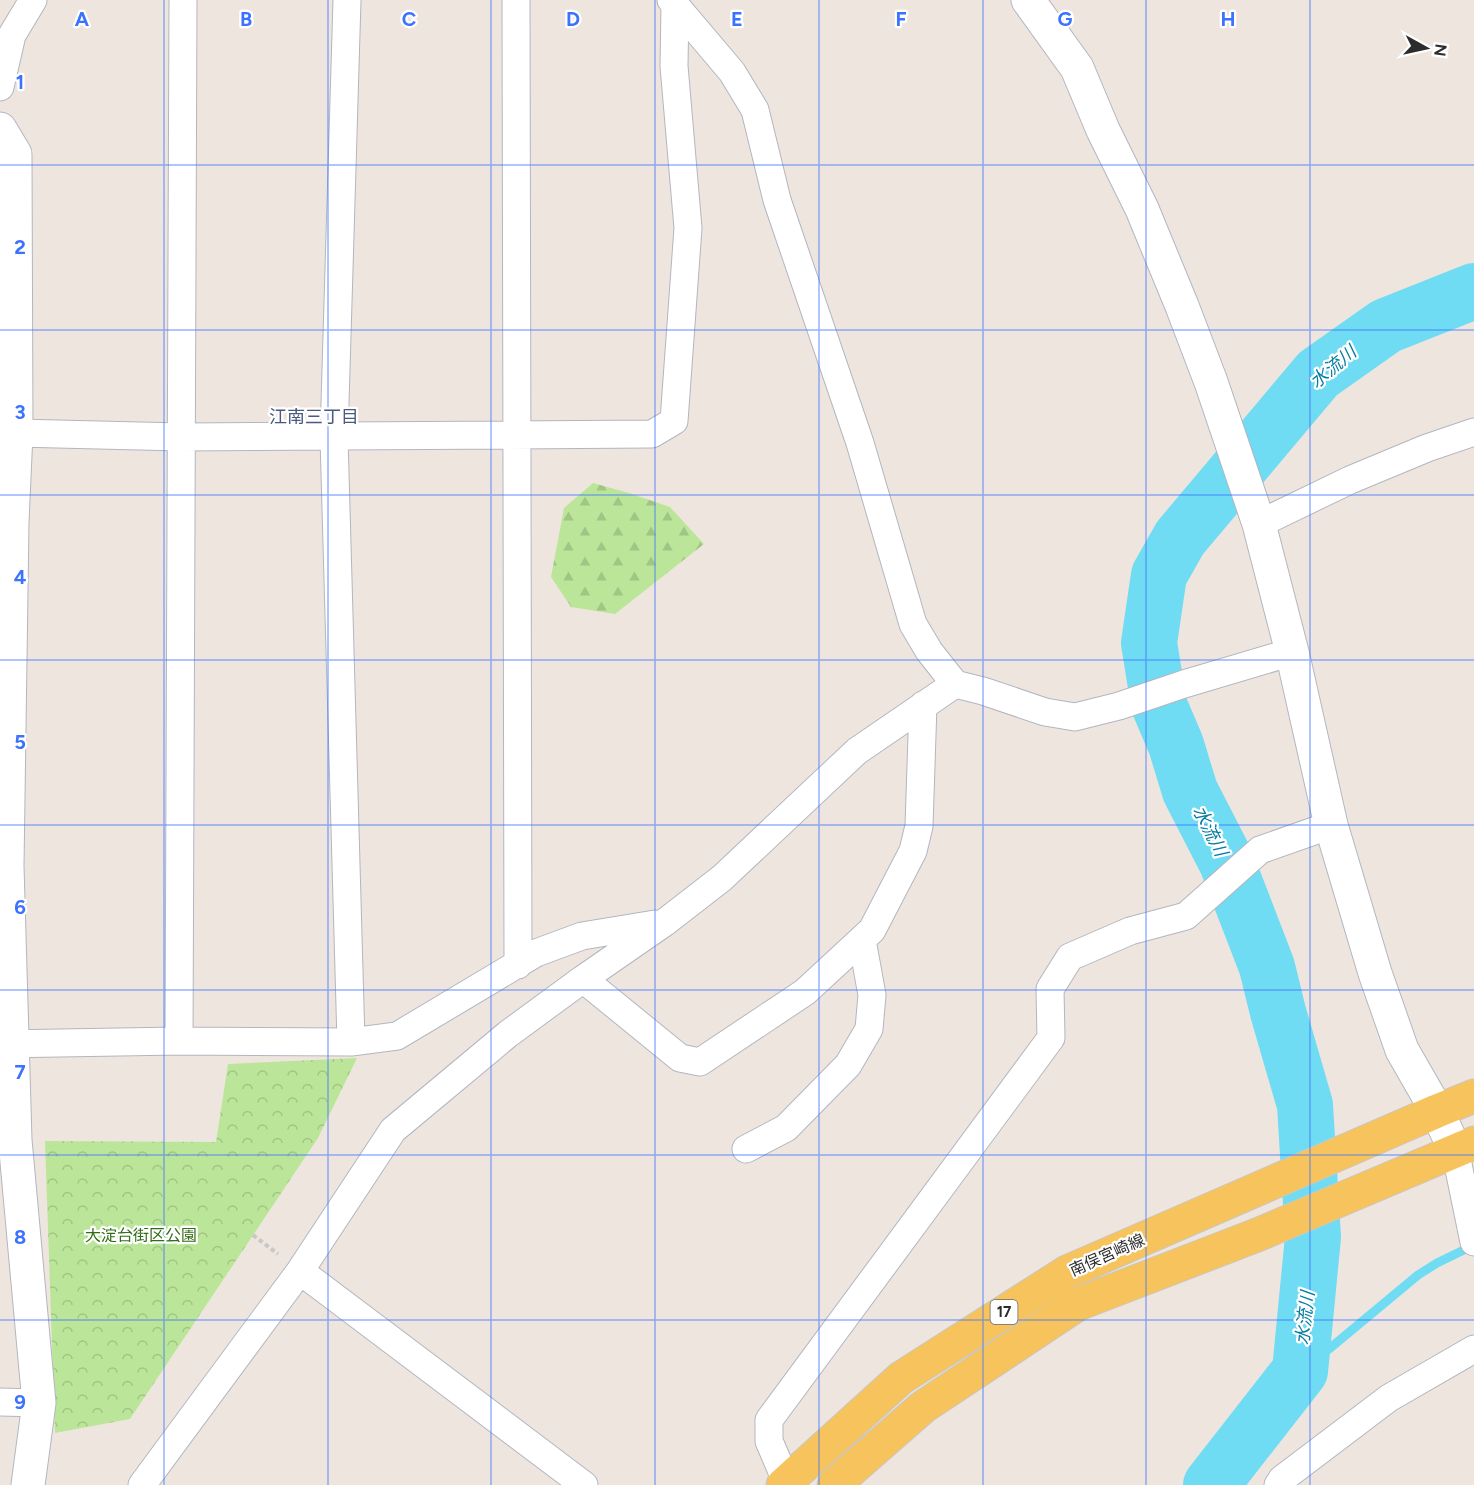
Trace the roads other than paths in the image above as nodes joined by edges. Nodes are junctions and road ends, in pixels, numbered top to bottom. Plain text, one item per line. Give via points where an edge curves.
1 (33, 0) edge
2 (183, 0) edge
3 (347, 0) edge
4 (516, 0) edge
5 (1028, 0) edge
6 (673, 2) edge
7 (0, 87) edge
8 (0, 129) edge
9 (1474, 432) edge
10 (16, 433) junction
11 (334, 436) junction
12 (517, 436) junction
13 (181, 438) junction
14 (6, 522) edge
15 (1259, 524) junction
16 (1292, 652) junction
17 (955, 684) junction
18 (5, 705) edge
19 (923, 705) junction
20 (1331, 825) junction
21 (4, 866) edge
22 (664, 923) junction
23 (862, 940) junction
24 (518, 965) junction
25 (583, 979) junction
26 (179, 1041) junction
27 (351, 1042) junction
28 (6, 1044) edge
29 (1474, 1096) edge
30 (1437, 1111) junction
31 (1465, 1146) edge
32 (746, 1149) dead end
33 (1473, 1237) edge
34 (300, 1271) junction
35 (1474, 1349) edge
36 (0, 1402) edge
37 (39, 1403) junction
38 (787, 1484) edge
39 (28, 1485) edge
40 (142, 1485) edge
41 (584, 1485) edge
42 (834, 1485) edge
43 (1278, 1485) edge

1 - 7 street via 12,35
2 - 13 street
3 - 11 street
4 - 12 street
5 - 15 street via 1077,68 1142,209 1182,306
6 - 12 street via 674,66 688,228 674,421 652,434
6 - 17 street via 732,72 755,110 777,200 860,443 913,624
8 - 10 street via 15,154
9 - 15 street via 1350,480
10 - 13 street
10 - 14 street
11 - 12 street
11 - 13 street
11 - 27 street
12 - 24 street
13 - 26 street
14 - 18 street
15 - 16 street
16 - 17 street via 1075,717 1045,712
16 - 20 street
17 - 19 street
18 - 21 street
19 - 22 street via 857,751 722,878
19 - 23 street via 919,826 914,851 872,930
20 - 30 street via 1402,1050
20 - 38 street via 1260,850 1186,916 1130,931 1070,957 1050,989 1051,1038 769,1420 769,1441
21 - 28 street
22 - 24 street via 582,936 536,953
22 - 25 street
23 - 25 street via 805,992 700,1062 680,1058
23 - 32 street via 873,995 869,1029 848,1065 786,1128
24 - 27 street via 397,1036
25 - 34 street via 507,1034 393,1130
26 - 27 street
26 - 28 street
28 - 37 street
29 - 30 main road, 南俣宮崎線 / 17
30 - 31 street
30 - 38 main road, 南俣宮崎線 / 17 via 1067,1272 901,1378
31 - 33 street
31 - 42 main road, 南俣宮崎線 / 17 via 1257,1235 1078,1304 923,1407
34 - 40 street
34 - 41 street
35 - 43 street via 1389,1398
36 - 37 street
37 - 39 street

